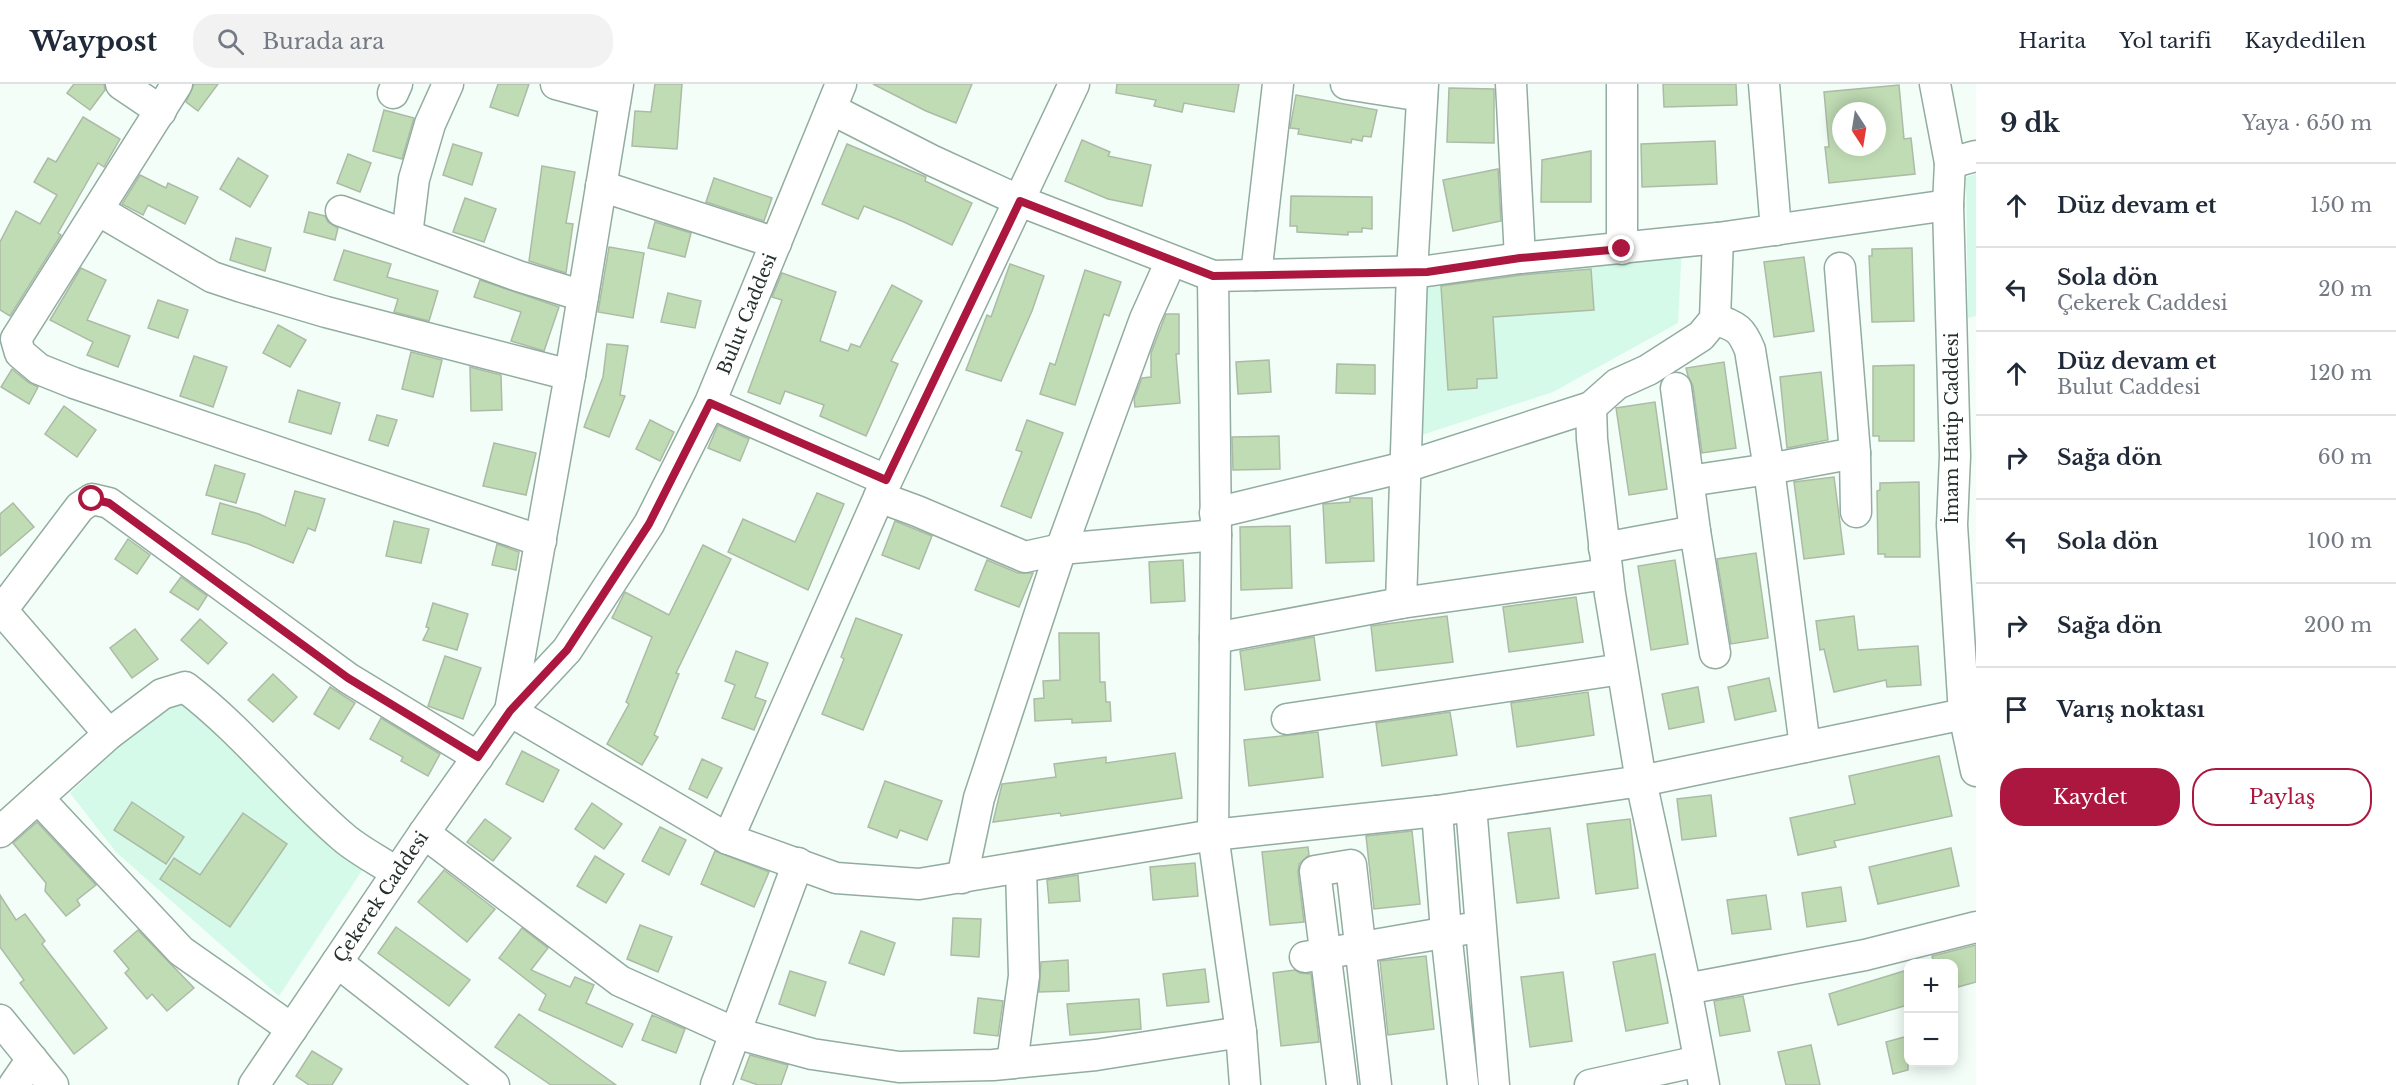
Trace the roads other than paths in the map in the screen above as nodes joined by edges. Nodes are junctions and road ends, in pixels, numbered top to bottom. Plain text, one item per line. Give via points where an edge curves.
1 (121, 84) edge
2 (177, 84) edge
3 (448, 84) edge
4 (556, 84) edge
5 (1074, 84) edge
6 (1278, 84) edge
7 (1346, 84) edge
8 (1511, 84) edge
9 (1622, 84) edge
10 (1764, 84) edge
11 (1935, 84) edge
12 (1422, 90) edge
13 (616, 92) edge
14 (836, 96) edge
15 (161, 111) junction
16 (1963, 160) edge
17 (601, 186) junction
18 (1020, 201) junction
19 (1948, 205) junction
20 (98, 210) junction
21 (341, 211) dead end
22 (1776, 230) junction
23 (407, 235) junction
24 (1718, 238) junction
25 (776, 243) junction
26 (1622, 249) junction
27 (1520, 258) junction
28 (1171, 261) junction
29 (1840, 268) dead end
30 (1412, 272) junction
31 (1256, 275) junction
32 (1213, 276) junction
33 (583, 296) junction
34 (1715, 319) junction
35 (570, 375) junction
36 (1676, 388) dead end
37 (710, 403) junction
38 (1590, 407) junction
39 (1965, 412) edge
40 (1855, 453) junction
41 (1405, 467) junction
42 (1768, 469) junction
43 (1689, 481) junction
44 (883, 489) junction
45 (1856, 512) dead end
46 (1964, 521) edge
47 (1215, 524) junction
48 (1695, 531) junction
49 (541, 541) junction
50 (1061, 549) junction
51 (1606, 561) junction
52 (1401, 603) junction
53 (1, 609) edge
54 (1215, 638) junction
55 (1715, 653) dead end
56 (1622, 669) junction
57 (510, 711) junction
58 (1964, 714) junction
59 (1287, 719) dead end
60 (109, 734) junction
61 (1805, 747) junction
62 (478, 757) junction
63 (1976, 771) edge
64 (1641, 781) junction
65 (38, 798) junction
66 (1471, 806) junction
67 (1437, 811) junction
68 (0, 832) edge
69 (424, 833) junction
70 (1214, 835) junction
71 (728, 839) junction
72 (798, 863) junction
73 (1021, 867) junction
74 (398, 873) junction
75 (962, 878) junction
76 (1481, 927) junction
77 (1976, 927) edge
78 (1446, 932) junction
79 (1362, 947) junction
80 (1316, 955) junction
81 (337, 962) junction
82 (1686, 989) junction
83 (0, 1020) edge
84 (292, 1029) junction
85 (1242, 1032) junction
86 (735, 1033) junction
87 (32, 1059) junction
88 (1012, 1063) junction
89 (1702, 1073) edge
90 (481, 1081) edge
91 (14, 1085) edge
92 (53, 1085) edge
93 (254, 1085) edge
94 (716, 1085) edge
95 (1245, 1085) edge
96 (1342, 1085) edge
97 (1376, 1085) edge
98 (1463, 1085) edge
99 (1494, 1085) edge
100 (1590, 1085) edge

1 - 15 street
2 - 15 street
3 - 23 street via 430,124 417,168
4 - 13 street
5 - 18 street
6 - 31 street
7 - 12 street
8 - 27 street
9 - 26 street
10 - 22 street
11 - 16 street, İmam Hatip Caddesi
12 - 30 street
13 - 17 street
14 - 18 street via 931,160
14 - 25 street, Bulut Caddesi
15 - 20 street
16 - 19 street, İmam Hatip Caddesi
17 - 25 street
17 - 33 street
18 - 28 street
18 - 44 street
19 - 22 street
19 - 39 street, İmam Hatip Caddesi
20 - 35 street via 212,277 326,312
20 - 49 street via 16,339 20,353 39,369
21 - 23 street
22 - 24 street
23 - 33 street
24 - 26 street
24 - 34 street
25 - 37 street, Bulut Caddesi
26 - 27 street
27 - 30 street
28 - 32 street
28 - 50 street via 1145,319
29 - 40 street
30 - 31 street
30 - 41 street
31 - 32 street
32 - 47 street
33 - 35 street
34 - 38 street via 1701,336 1648,370 1617,384
34 - 42 street via 1736,326 1750,350
35 - 49 street
36 - 43 street
37 - 44 street
37 - 57 street, Bulut Caddesi via 649,524 567,650
38 - 41 street
38 - 51 street
39 - 46 street, İmam Hatip Caddesi via 1955,456
40 - 42 street
40 - 45 street
41 - 47 street
41 - 52 street
42 - 43 street
42 - 61 street
43 - 48 street
44 - 50 street via 917,511 1025,556
44 - 71 street
46 - 58 street, İmam Hatip Caddesi
47 - 50 street
47 - 54 street
48 - 51 street
48 - 55 street
49 - 57 street
50 - 75 street via 979,798
51 - 52 street
51 - 56 street
52 - 54 street
53 - 60 street
53 - 62 street via 80,507 92,499 109,503 348,678
54 - 70 street
56 - 59 street
56 - 64 street
57 - 62 street, Çekerek Caddesi
57 - 71 street
58 - 61 street
58 - 63 street, İmam Hatip Caddesi
60 - 65 street
60 - 74 street via 162,694 185,687 208,704 345,839
61 - 64 street
62 - 69 street, Çekerek Caddesi
64 - 66 street
64 - 82 street
65 - 68 street
65 - 84 street via 182,951
66 - 67 street
66 - 76 street
67 - 70 street
67 - 78 street
69 - 74 street, Çekerek Caddesi
69 - 86 street via 620,981
70 - 73 street
70 - 85 street
71 - 72 street
72 - 75 street via 836,878 919,884
72 - 86 street
73 - 75 street
73 - 88 street via 1024,976
74 - 81 street, Çekerek Caddesi
76 - 78 street
76 - 99 street
77 - 82 street via 1865,955
78 - 79 street
78 - 98 street
79 - 80 street
79 - 80 street via 1351,865 1315,871
79 - 97 street
80 - 96 street
81 - 84 street, Çekerek Caddesi
81 - 90 street
82 - 89 street
83 - 87 street
84 - 93 street, Çekerek Caddesi
85 - 88 street via 1096,1055
85 - 95 street
86 - 88 street via 813,1054 899,1067
86 - 94 street
87 - 91 street
87 - 92 street
89 - 100 street

